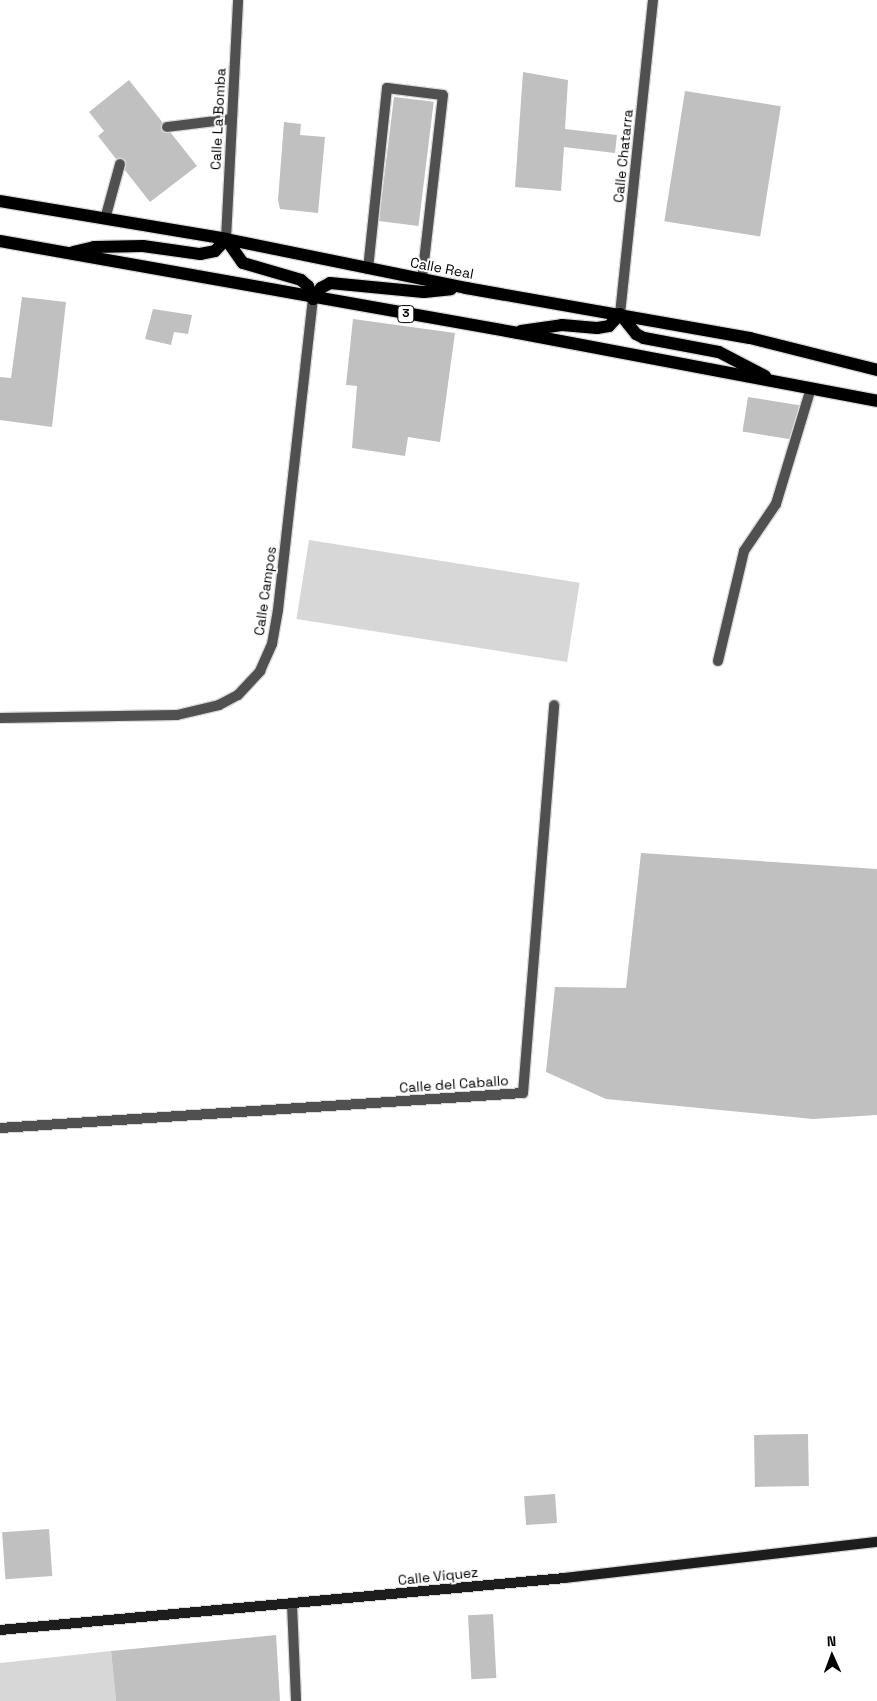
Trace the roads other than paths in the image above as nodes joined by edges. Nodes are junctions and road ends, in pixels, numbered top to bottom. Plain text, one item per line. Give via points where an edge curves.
1 (238, 0) edge
2 (653, 0) edge
3 (231, 119) junction
4 (167, 127) dead end
5 (120, 164) dead end
6 (0, 200) edge
7 (105, 219) junction
8 (226, 239) junction
9 (0, 241) edge
10 (68, 253) junction
11 (368, 269) junction
12 (422, 279) junction
13 (466, 288) junction
14 (313, 299) junction
15 (620, 314) junction
16 (518, 332) junction
17 (877, 370) edge
18 (772, 381) junction
19 (811, 388) junction
20 (877, 401) edge
21 (718, 661) dead end
22 (554, 705) dead end
23 (0, 718) edge
24 (0, 1128) edge
25 (877, 1542) edge
26 (292, 1604) junction
27 (0, 1630) edge
28 (296, 1701) edge

1 - 3 street, Calle La Bomba
2 - 15 street, Calle Chatarra
3 - 4 street
3 - 8 street, Calle La Bomba
5 - 7 street
6 - 7 main road, Calle Real
7 - 8 main road, Calle Real
8 - 10 main road via 215,251 200,254 143,246 94,247
8 - 11 main road, Calle Real
8 - 14 main road via 243,263 301,280 308,286
9 - 10 main road, 3
10 - 14 main road, 3
11 - 12 main road, Calle Real
11 - 12 street via 387,88 443,95
12 - 13 main road, Calle Real
13 - 14 main road via 424,292 330,283 321,288
13 - 15 main road, Calle Real
14 - 16 main road, 3
14 - 23 street, Calle Campos via 278,610 272,644 260,671 238,695 219,705 177,715
15 - 16 main road via 609,326 597,328 562,324
15 - 17 main road, Calle Real via 750,338
15 - 18 main road via 636,334 644,338 719,352
16 - 18 main road, 3
18 - 19 main road, 3
19 - 20 main road, 3
19 - 21 street via 776,504 744,551
22 - 24 street, Calle del Caballo via 523,1093
25 - 26 main road, Calle Víquez
26 - 27 main road, Calle Víquez
26 - 28 street

